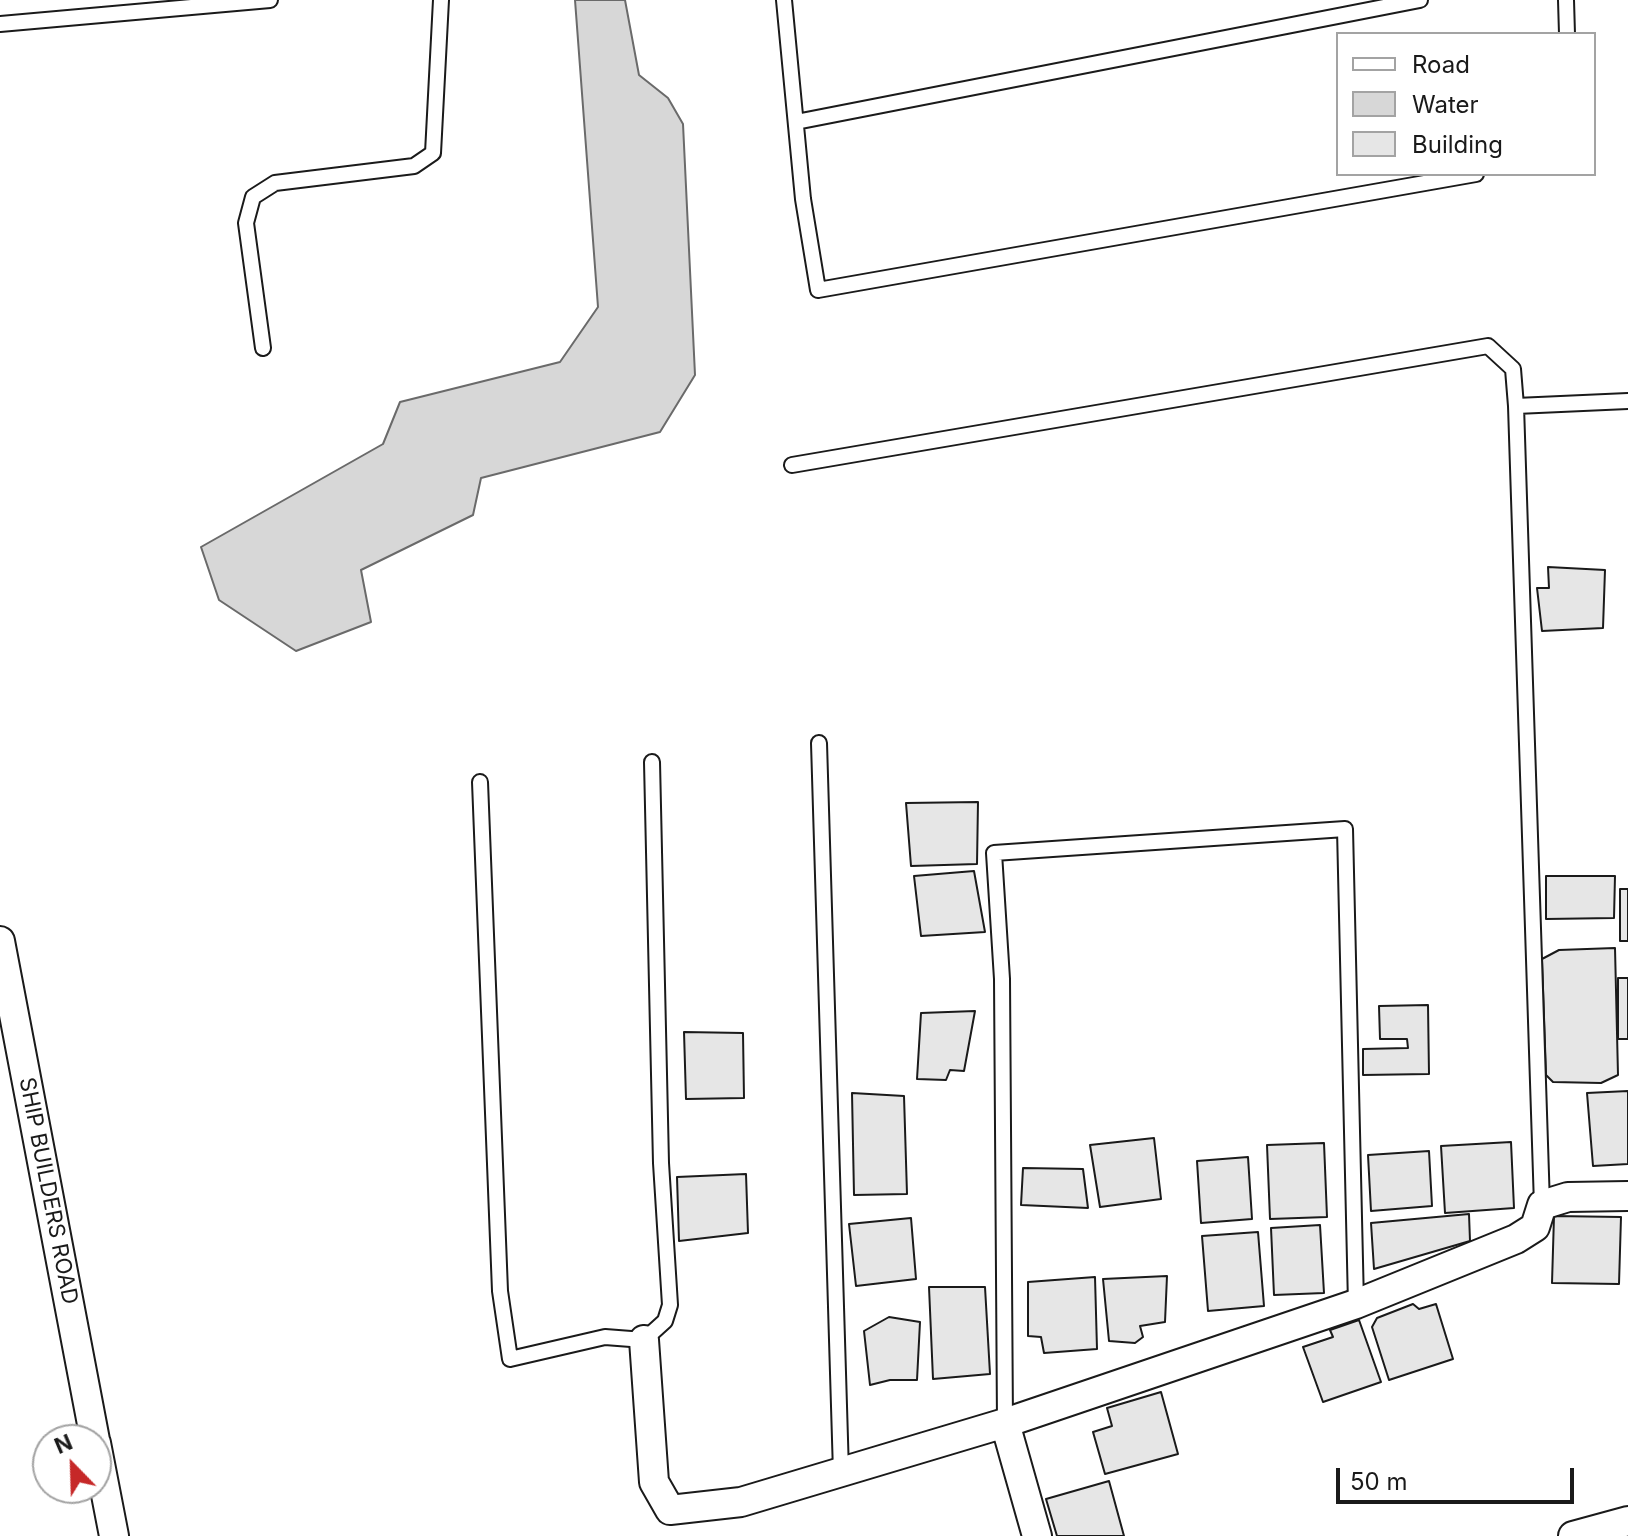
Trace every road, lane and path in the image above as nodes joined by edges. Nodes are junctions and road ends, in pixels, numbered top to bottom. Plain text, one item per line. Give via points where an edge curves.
1 (270, 0) edge
2 (441, 0) edge
3 (784, 0) edge
4 (1420, 0) edge
5 (1566, 0) edge
6 (0, 24) edge
7 (1567, 32) edge
8 (796, 122) junction
9 (1465, 176) edge
10 (263, 348) dead end
11 (1628, 401) edge
12 (1516, 406) junction
13 (792, 465) dead end
14 (819, 743) dead end
15 (652, 762) dead end
16 (480, 782) dead end
17 (0, 941) edge
18 (1628, 1196) edge
19 (1542, 1205) junction
20 (1356, 1304) junction
21 (644, 1340) junction
22 (1005, 1423) junction
23 (93, 1424) edge
24 (841, 1472) junction
25 (108, 1504) edge
26 (1628, 1521) edge
27 (114, 1536) edge
28 (1037, 1536) edge
29 (1573, 1536) edge

1 - 6 lane
2 - 10 lane via 433,153 414,166 275,183 253,197 246,223
3 - 8 lane
4 - 8 lane
5 - 7 lane
8 - 9 lane via 818,290
11 - 12 lane
12 - 13 lane via 1513,369 1488,346
12 - 19 lane
14 - 24 lane
15 - 21 lane via 661,1163 670,1305 665,1321
16 - 21 lane via 500,1291 510,1359 605,1337
17 - 23 street, SHIP BUILDERS ROAD
18 - 19 street via 1568,1197
19 - 20 street via 1535,1227 1516,1239
20 - 22 street
20 - 22 lane via 1345,829 994,853 1002,979
21 - 24 street via 654,1482 670,1510 741,1502
22 - 24 street
22 - 28 street
25 - 27 street, SHIP BUILDERS ROAD
26 - 29 street

